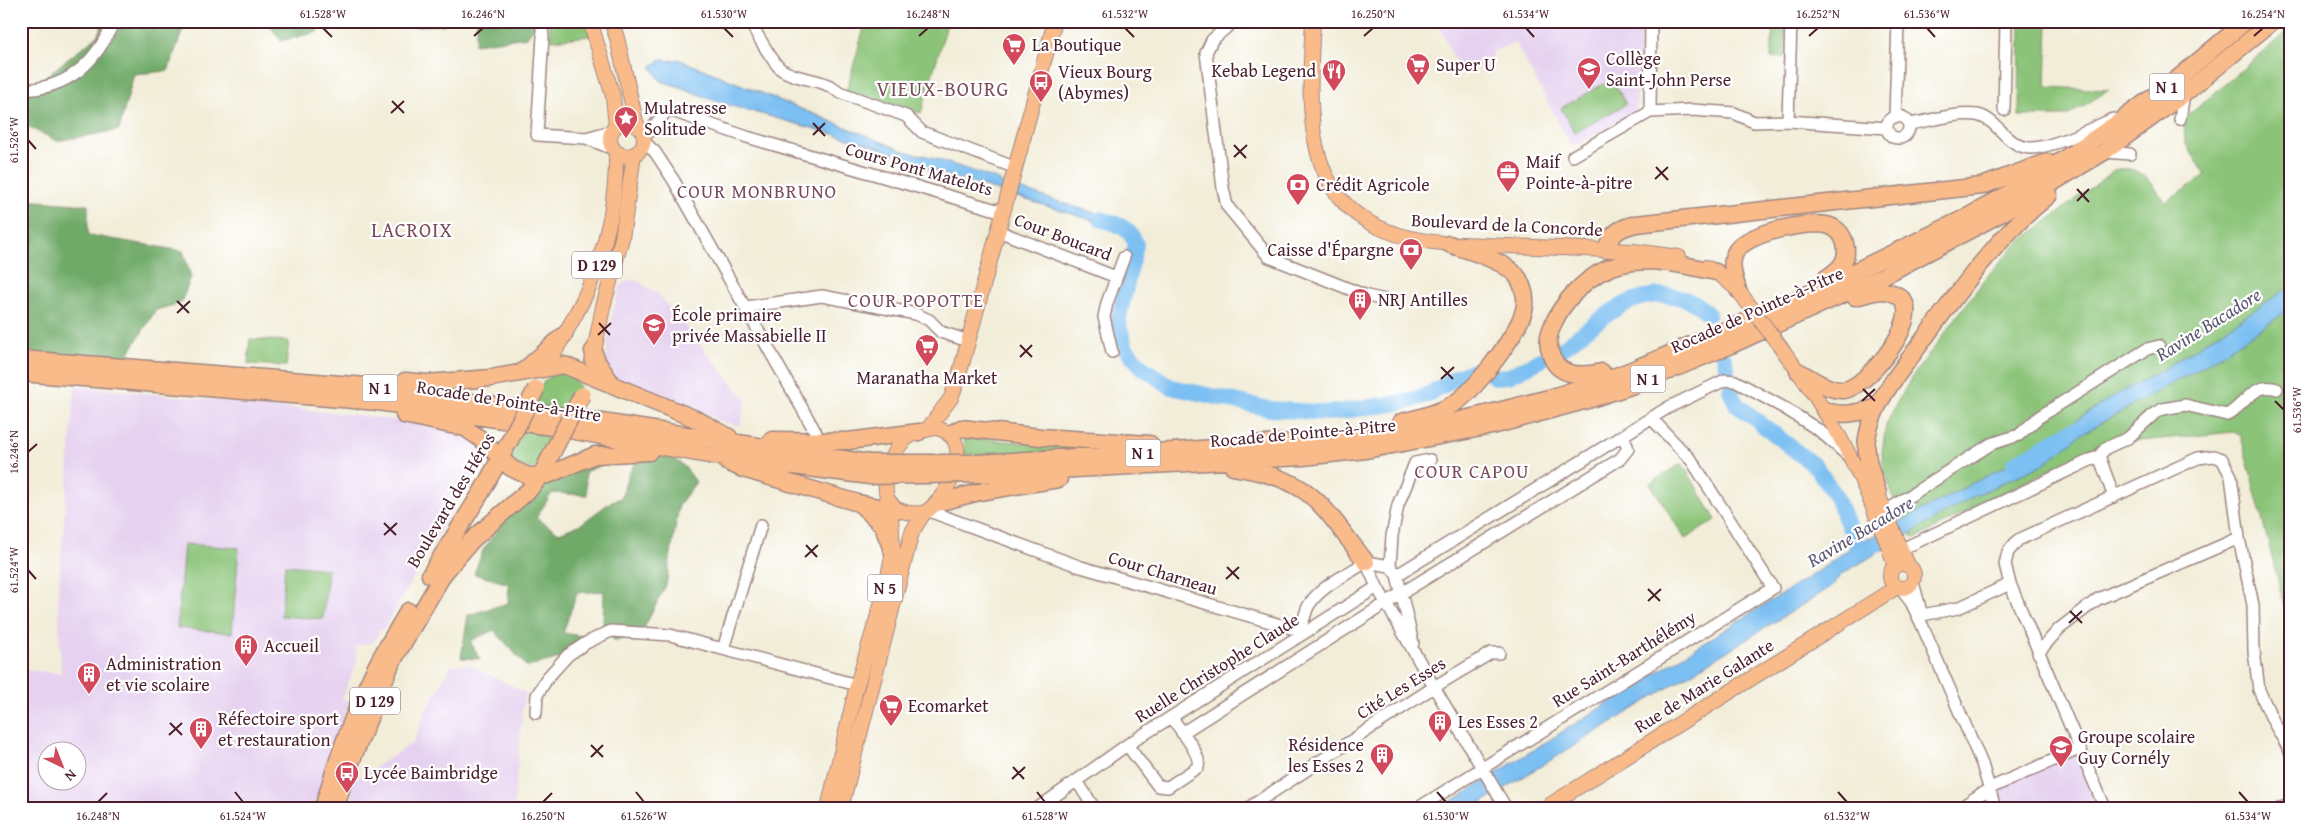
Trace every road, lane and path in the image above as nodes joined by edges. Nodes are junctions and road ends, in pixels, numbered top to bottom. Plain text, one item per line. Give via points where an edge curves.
1 (114, 21) edge
2 (541, 21) edge
3 (590, 21) edge
4 (611, 21) edge
5 (750, 21) edge
6 (1055, 21) edge
7 (1234, 21) edge
8 (1313, 21) edge
9 (1651, 21) edge
10 (1791, 21) edge
11 (1898, 21) edge
12 (2006, 21) edge
13 (2246, 21) edge
14 (2273, 21) edge
15 (22, 89) edge
16 (2184, 94) junction
17 (2137, 109) junction
18 (2004, 110) dead end
19 (1650, 112) junction
20 (1895, 117) junction
21 (2180, 118) dead end
22 (1788, 121) junction
23 (1908, 124) junction
24 (614, 128) junction
25 (1887, 128) junction
26 (586, 138) junction
27 (641, 141) junction
28 (2084, 146) junction
29 (614, 151) junction
30 (2104, 152) junction
31 (2130, 154) dead end
32 (1573, 156) dead end
33 (2085, 165) junction
34 (1014, 174) junction
35 (1005, 206) junction
36 (998, 231) junction
37 (1445, 243) junction
38 (1606, 250) junction
39 (1124, 257) dead end
40 (1716, 272) junction
41 (1116, 277) junction
42 (1738, 290) junction
43 (1395, 302) dead end
44 (746, 307) junction
45 (1796, 308) junction
46 (564, 335) junction
47 (968, 341) junction
48 (2159, 346) dead end
49 (593, 351) junction
50 (1112, 352) dead end
51 (1665, 357) junction
52 (21, 359) edge
53 (546, 369) junction
54 (1798, 370) junction
55 (21, 373) edge
56 (519, 374) junction
57 (589, 375) junction
58 (614, 385) junction
59 (2277, 388) dead end
60 (324, 390) junction
61 (951, 398) junction
62 (1875, 408) junction
63 (1829, 412) junction
64 (1651, 418) junction
65 (717, 430) junction
66 (923, 431) junction
67 (949, 432) junction
68 (816, 433) dead end
69 (1624, 437) junction
70 (778, 441) junction
71 (737, 442) junction
72 (1293, 442) junction
73 (760, 446) junction
74 (1204, 448) junction
75 (675, 452) junction
76 (702, 453) junction
77 (2099, 456) junction
78 (500, 458) junction
79 (1430, 460) dead end
80 (1853, 460) junction
81 (725, 461) junction
82 (1178, 464) junction
83 (979, 468) junction
84 (1240, 468) junction
85 (870, 470) junction
86 (1107, 472) junction
87 (540, 477) junction
88 (1878, 493) junction
89 (2114, 497) junction
90 (858, 503) junction
91 (892, 505) junction
92 (930, 509) junction
93 (1885, 518) junction
94 (761, 525) dead end
95 (2239, 538) junction
96 (892, 552) junction
97 (1366, 562) junction
98 (1394, 570) junction
99 (1900, 570) junction
100 (2010, 584) junction
101 (1377, 587) junction
102 (1402, 592) junction
103 (1386, 602) junction
104 (1922, 620) junction
105 (723, 649) junction
106 (1415, 652) junction
107 (1499, 653) dead end
108 (2038, 653) junction
109 (857, 685) junction
110 (1434, 687) junction
111 (536, 713) dead end
112 (1171, 717) junction
113 (1182, 733) junction
114 (1127, 745) junction
115 (2079, 749) junction
116 (2290, 751) edge
117 (1483, 772) junction
118 (1077, 781) junction
119 (1990, 788) junction
120 (2290, 805) edge
121 (1505, 806) edge
122 (323, 808) edge
123 (336, 808) edge
124 (828, 808) edge
125 (841, 808) edge
126 (1038, 808) edge
127 (1094, 808) edge
128 (1248, 808) edge
129 (1418, 808) edge
130 (1545, 808) edge
131 (1960, 808) edge
132 (1995, 808) edge
133 (2105, 808) edge
134 (2281, 808) edge

1 - 15 street via 100,49 82,69 52,87
2 - 26 street via 543,36 537,135
3 - 24 main road, D 129 via 613,96
4 - 27 main road, Boulevard des Héros / D 129
5 - 34 street via 782,70 831,85 839,92 906,116 922,132
6 - 34 main road
7 - 43 street via 1212,40 1206,53 1227,206 1269,257 1368,296
8 - 37 main road, Boulevard de la Concorde via 1311,117 1317,150 1333,189 1371,224 1402,238
9 - 19 street
10 - 22 street
11 - 20 street
12 - 18 street
13 - 17 highway, Rocade de Pointe-à-Pitre / N 1
14 - 16 highway, Rocade de Pointe-à-Pitre / N 1
16 - 21 street
16 - 30 highway, Rocade de Pointe-à-Pitre / N 1
17 - 23 street via 2085,132 2036,148 2015,143 1978,116
17 - 28 highway, Rocade de Pointe-à-Pitre / N 1
19 - 22 street via 1692,110 1734,113 1754,122
19 - 32 street
20 - 23 street via 1903,118
20 - 25 street
22 - 25 street
23 - 25 street via 1908,133 1898,138 1890,136
24 - 26 street
24 - 27 main road via 625,122
24 - 29 main road, D 129 via 610,140
26 - 29 street
27 - 29 main road via 626,156
27 - 35 street, Cours Pont Matelots via 669,110 747,137
27 - 44 street via 674,181
27 - 49 main road, Boulevard des Héros / D 129 via 622,238
28 - 38 highway via 2035,168 1982,186 1621,227 1609,240
28 - 45 highway, Rocade de Pointe-à-Pitre / N 1 via 2033,180
29 - 46 main road, Boulevard des Héros / D 129 via 615,187 603,251
30 - 31 street
30 - 33 highway, Rocade de Pointe-à-Pitre / N 1
33 - 45 highway, Rocade de Pointe-à-Pitre / N 1 via 1881,278
33 - 62 highway via 2024,215 1998,242
34 - 35 main road
35 - 36 main road
36 - 41 street, Cour Boucard
36 - 47 main road
37 - 38 main road, Boulevard de la Concorde
37 - 72 highway via 1505,266 1518,279 1525,294 1525,305 1514,332 1475,384 1457,401 1434,412 1408,420 1303,437
38 - 40 main road, Boulevard de la Concorde via 1669,255 1691,260
39 - 41 street
40 - 42 main road, Boulevard de la Concorde
40 - 51 highway via 1643,261 1602,271 1586,282 1565,306 1548,340 1551,356 1560,369 1582,376
41 - 50 street via 1104,316
42 - 45 highway via 1732,263 1734,254 1746,240 1763,233 1816,224 1833,227 1844,239 1844,262 1806,290
42 - 54 main road, Boulevard de la Concorde, bridge
44 - 47 street via 822,296 916,314 929,320 941,332
44 - 68 street
45 - 51 highway, Rocade de Pointe-à-Pitre / N 1
45 - 54 highway via 1882,291 1897,295 1907,308 1902,331 1856,386 1843,390 1831,388
45 - 82 highway, Rocade de Pointe-à-Pitre / N 1 via 1637,384 1492,426 1354,452
46 - 53 main road, Boulevard des Héros / D 129
46 - 56 highway
47 - 61 main road
48 - 93 street via 2147,349 2039,417 2019,435 1991,444
49 - 57 main road, Boulevard des Héros / D 129
49 - 58 highway via 601,369
51 - 72 highway, Rocade de Pointe-à-Pitre / N 1 via 1549,398 1439,425 1372,436
52 - 60 highway, Rocade de Pointe-à-Pitre / N 1
53 - 56 highway
53 - 57 highway via 564,365
53 - 78 highway, Boulevard des Héros, bridge
54 - 63 main road, Boulevard de la Concorde
55 - 60 highway, Rocade de Pointe-à-Pitre / N 1
56 - 60 highway via 427,383 352,376
57 - 58 highway
57 - 87 highway, Boulevard des Héros / D 129, bridge
58 - 65 highway
59 - 77 street via 2269,386 2254,391 2227,415 2185,405 2159,411 2128,438 2106,448
60 - 71 highway, Rocade de Pointe-à-Pitre / N 1 via 376,388
60 - 76 highway, Rocade de Pointe-à-Pitre / N 1
60 - 78 highway via 376,410 465,428
61 - 66 main road
61 - 67 main road
62 - 63 highway via 1857,413
62 - 88 highway via 1866,446
63 - 80 main road
63 - 88 main road via 1854,442
64 - 69 street
64 - 80 street via 1713,384 1735,380 1820,431
64 - 117 street, Rue Saint-Barthélémy via 1692,461 1773,588
65 - 70 highway
65 - 71 highway
66 - 67 main road via 936,428
66 - 70 highway via 848,441
66 - 91 main road via 903,442 891,459 886,483
67 - 74 highway via 961,428
67 - 92 main road via 956,449 956,466 950,484
69 - 98 street
69 - 102 street via 1628,449 1620,459
70 - 73 highway
71 - 73 highway, Rocade de Pointe-à-Pitre / N 1
72 - 74 highway, Rocade de Pointe-à-Pitre / N 1
73 - 85 highway, Rocade de Pointe-à-Pitre / N 1
74 - 83 highway, Rocade de Pointe-à-Pitre / N 1
75 - 76 highway
75 - 81 highway
75 - 87 highway via 595,456
76 - 81 highway
76 - 85 highway, Rocade de Pointe-à-Pitre / N 1
77 - 89 street
77 - 99 street
78 - 87 highway via 520,473
78 - 122 highway, Boulevard des Héros / D 129 via 374,670 351,722
79 - 98 street via 1415,463 1398,505
80 - 93 main road
81 - 90 highway
82 - 83 highway, Rocade de Pointe-à-Pitre / N 1
82 - 84 highway
82 - 86 highway
83 - 85 highway, N 1, bridge
84 - 86 highway
84 - 97 highway via 1262,472 1308,492 1318,500
86 - 92 highway via 979,492
87 - 123 highway, Boulevard des Héros / D 129 via 468,544 444,572 391,664 343,782
88 - 93 main road
89 - 95 street via 2198,458 2222,458 2231,476
89 - 100 street via 2018,540 2008,552 2005,564
90 - 91 highway via 884,508
90 - 96 highway via 882,526
91 - 92 main road via 906,512
91 - 96 main road, N 5
92 - 97 street, Cour Charneau via 1081,567 1291,628 1300,626 1304,621 1309,603 1316,595
92 - 125 main road, N 5 via 912,532
93 - 99 main road
94 - 105 street
95 - 108 street via 2098,599 2058,630
95 - 116 street via 2253,605 2259,690
96 - 109 main road, N 5 via 884,595
97 - 98 street
97 - 101 street
98 - 102 street
99 - 104 street via 1914,609
99 - 130 main road, Rue de Marie Galante via 1882,596
100 - 104 street via 1958,608
100 - 108 street
101 - 103 street
101 - 112 street, Ruelle Christophe Claude
102 - 103 street
102 - 106 street
103 - 106 street
103 - 113 street
104 - 119 street
105 - 109 street
105 - 111 street via 670,635 611,631 568,656 548,677 537,695
106 - 110 street
107 - 110 street, Cité Les Esses via 1491,653
108 - 115 street
109 - 124 main road, N 5
110 - 117 street
110 - 128 street, Cité Les Esses
112 - 113 street
112 - 114 street, Ruelle Christophe Claude
113 - 114 street via 1196,754 1198,767 1163,788 1158,786
114 - 118 street, Ruelle Christophe Claude
115 - 119 street
115 - 133 street
117 - 121 street
117 - 129 street, Rue Saint-Barthélémy
118 - 126 street, Ruelle Christophe Claude
118 - 127 street
119 - 131 street
119 - 132 street
120 - 134 street

